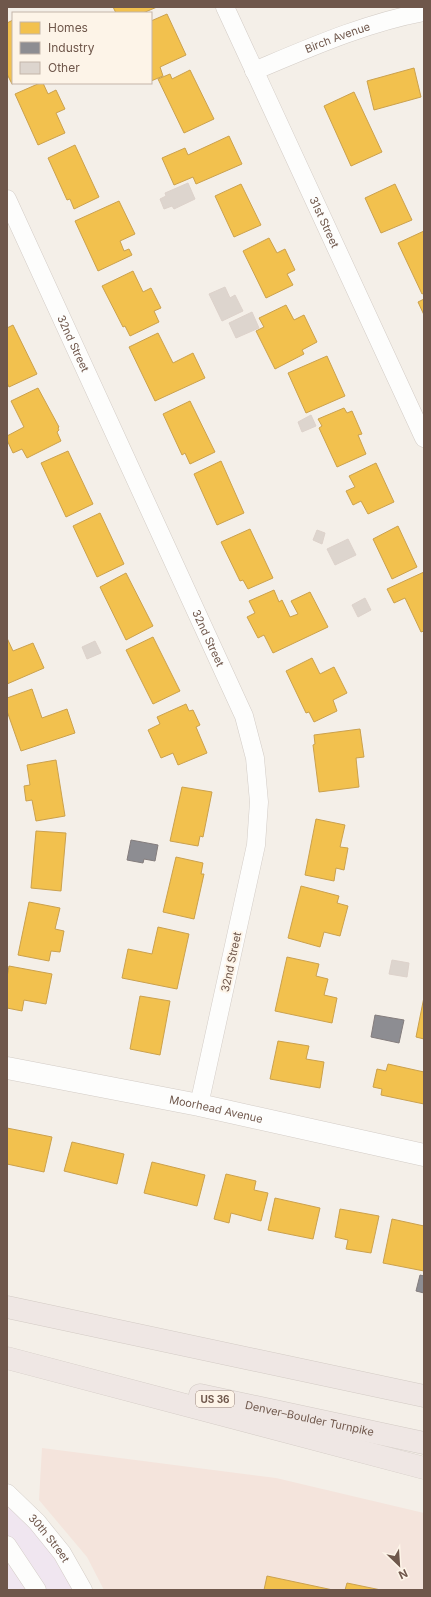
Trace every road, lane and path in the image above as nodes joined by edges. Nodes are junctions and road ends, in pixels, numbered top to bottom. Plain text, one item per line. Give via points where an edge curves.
1 (225, 7) edge
2 (424, 12) edge
3 (254, 71) junction
4 (7, 199) edge
5 (424, 438) edge
6 (7, 1068) edge
7 (200, 1105) junction
8 (424, 1155) edge
9 (7, 1307) edge
10 (7, 1354) edge
11 (7, 1358) edge
12 (424, 1396) edge
13 (424, 1443) edge
14 (424, 1468) edge
15 (7, 1493) edge
16 (7, 1545) edge
17 (37, 1590) edge
18 (83, 1590) edge

1 - 3 street, 31st Street
2 - 3 street, Birch Avenue via 368,27
3 - 5 street, 31st Street
4 - 7 street, 32nd Street via 244,716 255,758 259,802 256,845
6 - 7 street, Moorhead Avenue
7 - 8 street, Moorhead Avenue
9 - 12 highway
10 - 13 highway, Denver–Boulder Turnpike / US 36
11 - 14 highway
15 - 18 street, 30th Street via 37,1522 62,1553
16 - 17 street

